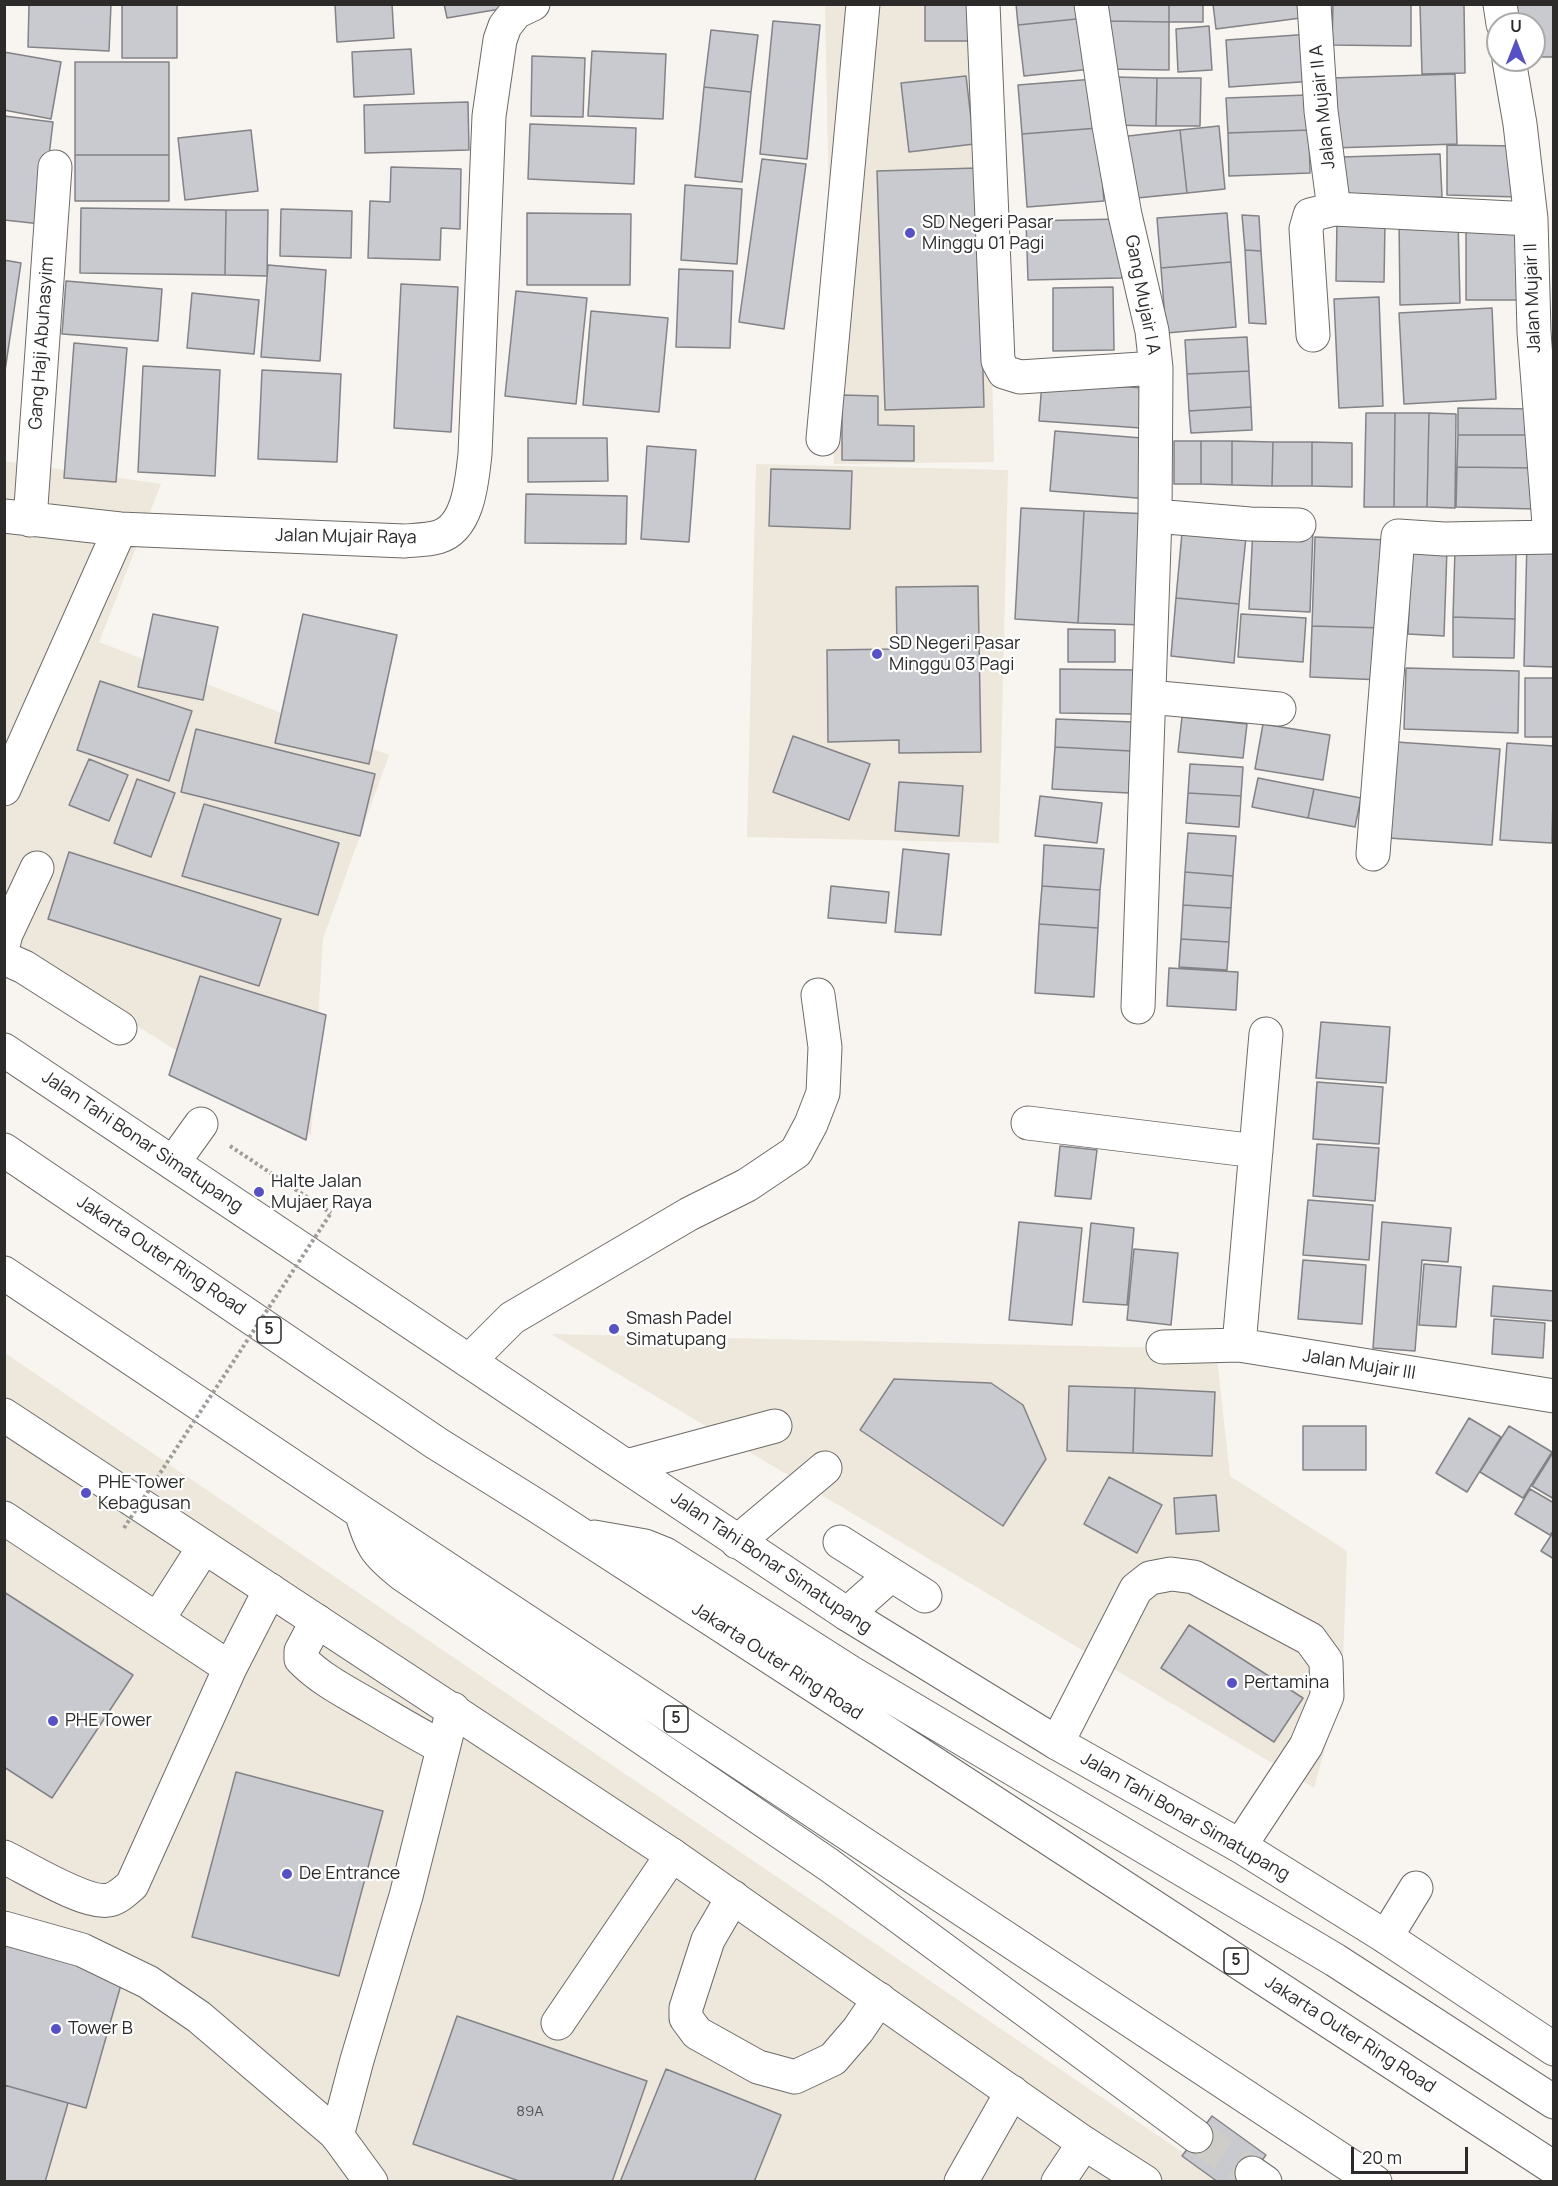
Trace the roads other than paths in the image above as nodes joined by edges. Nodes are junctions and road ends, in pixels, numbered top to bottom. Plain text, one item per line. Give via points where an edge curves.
1 (863, 4) edge
2 (983, 4) edge
3 (1091, 4) edge
4 (1314, 4) edge
5 (521, 7) edge
6 (1511, 72) edge
7 (55, 167) dead end
8 (1334, 210) junction
9 (1530, 219) junction
10 (1313, 335) dead end
11 (1156, 368) junction
12 (824, 439) dead end
13 (1155, 516) junction
14 (17, 518) edge
15 (1299, 525) dead end
16 (120, 529) junction
17 (1552, 537) edge
18 (1149, 697) junction
19 (1279, 709) dead end
20 (4, 789) edge
21 (1373, 854) dead end
22 (37, 868) dead end
23 (4, 942) edge
24 (4, 958) edge
25 (818, 995) dead end
26 (1138, 1007) dead end
27 (120, 1028) dead end
28 (1266, 1034) dead end
29 (4, 1050) edge
30 (1028, 1123) dead end
31 (201, 1124) dead end
32 (4, 1150) edge
33 (1256, 1151) junction
34 (172, 1162) junction
35 (4, 1273) edge
36 (1239, 1345) junction
37 (1164, 1347) dead end
38 (469, 1361) junction
39 (1554, 1396) edge
40 (4, 1415) edge
41 (775, 1426) dead end
42 (627, 1466) junction
43 (825, 1468) dead end
44 (361, 1512) junction
45 (4, 1518) edge
46 (578, 1534) junction
47 (736, 1542) junction
48 (840, 1542) dead end
49 (204, 1547) junction
50 (891, 1575) junction
51 (270, 1590) junction
52 (925, 1596) dead end
53 (847, 1614) junction
54 (158, 1619) junction
55 (317, 1621) junction
56 (230, 1668) junction
57 (453, 1709) junction
58 (1057, 1743) junction
59 (442, 1747) junction
60 (1240, 1846) junction
61 (672, 1855) junction
62 (4, 1857) edge
63 (1416, 1888) dead end
64 (733, 1898) junction
65 (4, 1928) edge
66 (1386, 1937) junction
67 (879, 1999) junction
68 (558, 2023) dead end
69 (1554, 2049) edge
70 (1012, 2092) junction
71 (1554, 2102) edge
72 (337, 2136) junction
73 (1196, 2136) tunnel mouth
74 (1084, 2143) junction
75 (1554, 2168) edge
76 (371, 2181) edge
77 (961, 2181) edge
78 (1058, 2181) edge
79 (1145, 2181) edge
80 (1375, 2181) edge

1 - 12 main road
2 - 11 main road via 998,361 1004,372 1020,377
3 - 11 main road, Gang Mujair I A via 1111,138 1152,331
4 - 8 main road, Jalan Mujair II A via 1321,111
5 - 16 main road, Jalan Mujair Raya via 505,26 500,40 489,116 474,454 470,496 458,523 440,537 404,541
6 - 9 main road, Jalan Mujair II
7 - 14 main road, Gang Haji Abuhasyim
8 - 9 main road
8 - 10 main road via 1310,215 1306,229
9 - 17 main road, Jalan Mujair II via 1534,332
11 - 13 main road, Gang Mujair I A
13 - 15 main road
13 - 18 main road, Gang Mujair I A
14 - 16 main road, Jalan Mujair Raya
16 - 20 main road
17 - 21 main road, Jalan Mujair II via 1398,536
18 - 19 main road
18 - 26 main road, Gang Mujair I A
22 - 23 main road
24 - 27 main road
25 - 38 main road via 825,1047 823,1093 796,1152 747,1185 689,1214 512,1318
28 - 33 main road
29 - 34 main road, Jalan Tahi Bonar Simatupang
30 - 33 main road
31 - 34 main road
32 - 46 main road, Jakarta Outer Ring Road / 5 via 426,1437
33 - 36 main road
34 - 38 main road, Jalan Tahi Bonar Simatupang
35 - 44 main road, 5
36 - 37 main road, Jalan Mujair III
36 - 39 main road, Jalan Mujair III
38 - 42 main road, Jalan Tahi Bonar Simatupang
40 - 49 main road
41 - 42 main road
42 - 47 main road, Jalan Tahi Bonar Simatupang
43 - 47 main road
44 - 73 main road via 372,1546 402,1574 829,1865
44 - 80 main road, 5
45 - 54 main road
46 - 71 main road via 645,1546 665,1554 860,1678 1335,1960
46 - 75 main road, Jakarta Outer Ring Road / 5
47 - 53 main road, Jalan Tahi Bonar Simatupang
48 - 50 main road
49 - 51 main road
49 - 54 main road
50 - 52 main road
50 - 53 main road
51 - 55 main road
51 - 56 main road
53 - 58 main road, Jalan Tahi Bonar Simatupang
54 - 56 main road
55 - 57 main road
55 - 59 main road via 301,1651 301,1659 312,1671
56 - 62 main road via 132,1885 111,1900 98,1901
57 - 59 main road
57 - 61 main road
58 - 60 main road, Jalan Tahi Bonar Simatupang
58 - 60 main road via 1136,1589 1150,1578 1171,1574 1194,1577 1310,1639 1326,1661 1327,1696 1306,1746
59 - 72 main road via 406,1896
60 - 66 main road, Jalan Tahi Bonar Simatupang
61 - 64 main road
61 - 68 main road
63 - 66 main road
64 - 67 main road
64 - 67 main road via 708,1940 686,2007 686,2018 697,2033 758,2067 795,2077 832,2059
65 - 72 main road via 82,1950 148,1982 199,2017
66 - 69 main road, Jalan Tahi Bonar Simatupang
67 - 70 main road
70 - 74 main road
70 - 77 main road
72 - 76 main road
74 - 78 main road
74 - 79 main road

